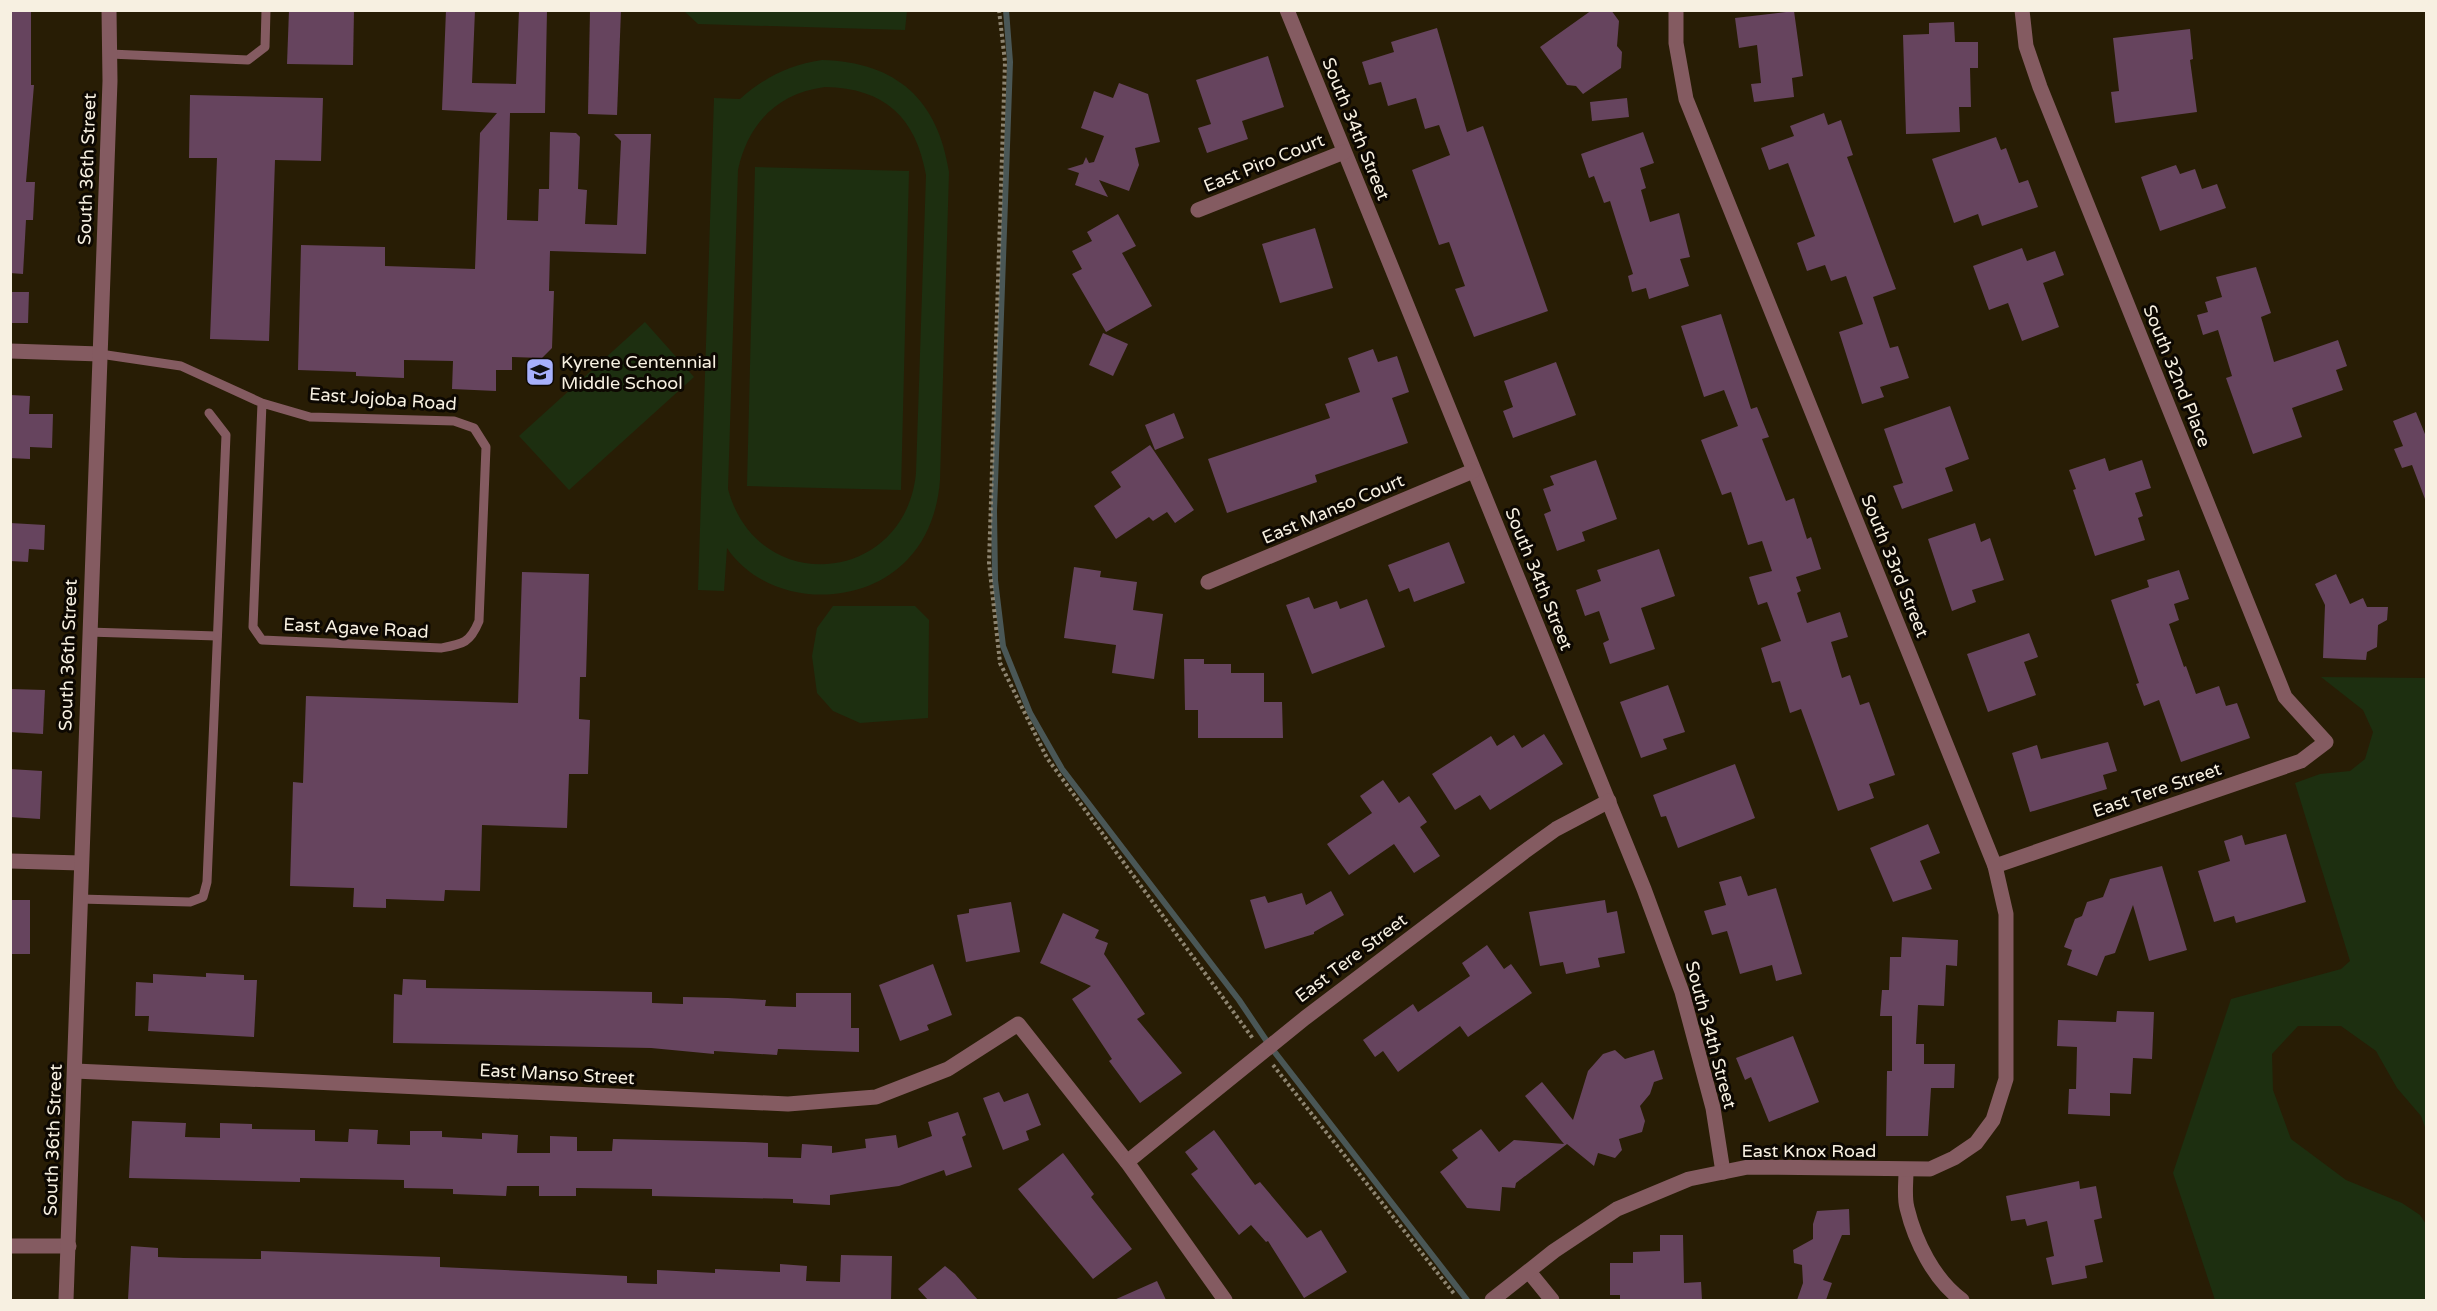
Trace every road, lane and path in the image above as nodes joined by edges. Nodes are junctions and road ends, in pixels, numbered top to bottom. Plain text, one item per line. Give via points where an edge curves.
1 (109, 10) edge
2 (266, 10) edge
3 (999, 10) edge
4 (1287, 10) edge
5 (1676, 10) edge
6 (2022, 10) edge
7 (110, 54) junction
8 (1344, 152) junction
9 (1198, 210) dead end
10 (10, 351) edge
11 (100, 354) junction
12 (262, 403) junction
13 (209, 413) dead end
14 (474, 429) joint
15 (1473, 471) junction
16 (1208, 582) dead end
17 (88, 632) junction
18 (218, 636) junction
19 (2326, 742) joint
20 (1609, 801) junction
21 (10, 861) edge
22 (81, 863) junction
23 (1995, 866) junction
24 (80, 899) junction
25 (1263, 1052) junction
26 (75, 1071) junction
27 (1976, 1143) joint
28 (1127, 1161) junction
29 (1906, 1171) junction
30 (1723, 1172) junction
31 (10, 1246) edge
32 (69, 1246) junction
33 (1530, 1273) junction
34 (1455, 1295) dead end
35 (1495, 1298) edge
36 (66, 1300) edge
37 (1225, 1300) edge
38 (1552, 1300) edge
39 (1962, 1300) edge

1 - 7 street, South 36th Street
2 - 7 lane via 266,47 248,60
3 - 25 path via 1005,62 989,563 1000,663 1047,758
4 - 8 street, South 34th Street
5 - 23 street, South 33rd Street via 1676,43 1686,99
6 - 19 street, South 32nd Place via 2026,46 2040,87 2285,697
7 - 11 street, South 36th Street
8 - 9 street, East Piro Court
8 - 15 street, South 34th Street
10 - 11 street, East Jojoba Road
11 - 12 lane, East Jojoba Road via 181,366
11 - 17 street, South 36th Street
12 - 14 lane, East Jojoba Road via 310,417 454,421
12 - 14 lane, East Agave Road via 253,627 262,640 441,648 460,645 473,636 479,621 486,447
13 - 18 lane via 226,435
15 - 16 street, East Manso Court
15 - 20 street, South 34th Street
17 - 18 lane
17 - 22 street, South 36th Street
18 - 24 lane via 207,882 203,897 190,902
19 - 23 street, East Tere Street via 2301,761
20 - 25 street, East Tere Street via 1524,852
20 - 30 street, South 34th Street via 1682,992 1713,1108
21 - 22 street
22 - 24 street, South 36th Street
23 - 27 street, South 33rd Street via 2006,914 2006,1079 1993,1120
24 - 26 street, South 36th Street
25 - 28 street, East Tere Street
25 - 34 path
26 - 28 street, East Manso Street via 788,1104 876,1097 948,1069 1018,1024
26 - 32 street, South 36th Street
27 - 29 street, East Knox Road via 1930,1169
28 - 37 street
29 - 30 street, East Knox Road via 1748,1167
29 - 39 street via 1906,1207 1918,1240 1929,1263
30 - 33 street, East Knox Road via 1689,1179 1617,1209 1554,1251
31 - 32 street
32 - 36 street, South 36th Street
33 - 35 street, East Knox Road
33 - 38 street

